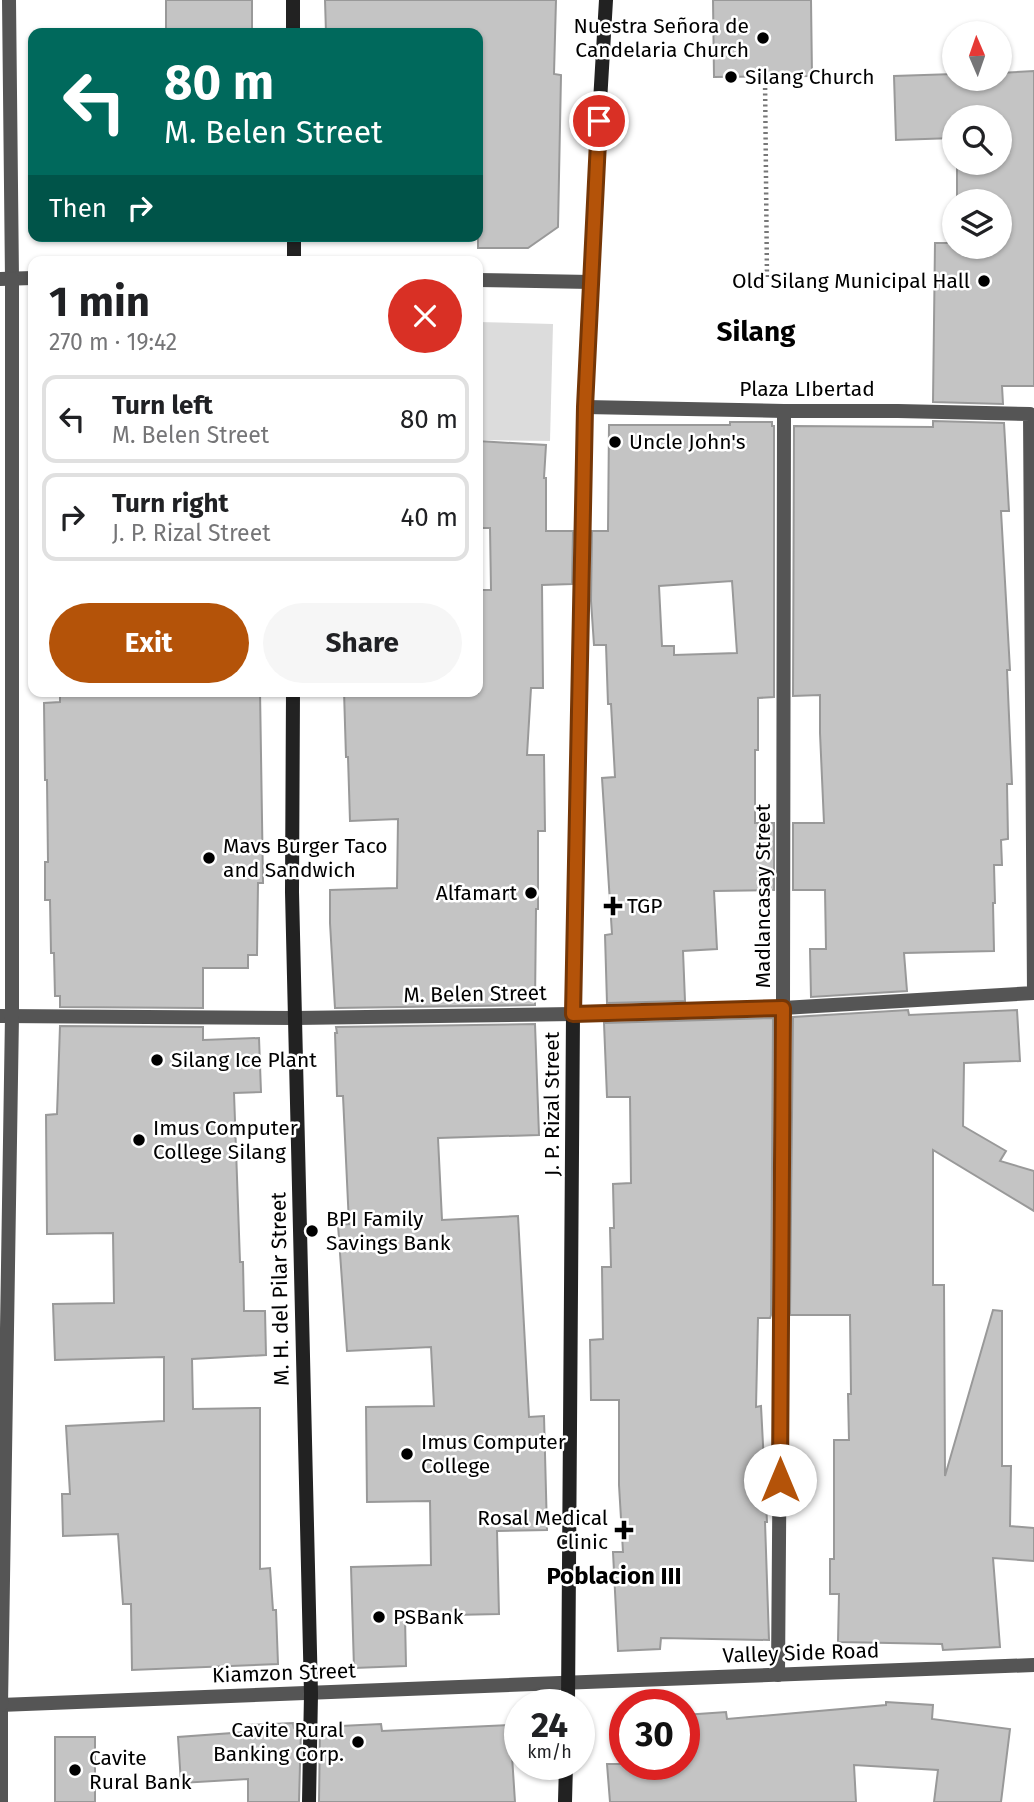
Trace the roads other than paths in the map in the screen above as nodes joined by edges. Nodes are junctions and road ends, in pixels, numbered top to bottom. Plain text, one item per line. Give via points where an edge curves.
1 (9, 0) edge
2 (293, 0) edge
3 (606, 0) edge
4 (293, 28) edge
5 (28, 278) edge
6 (6, 279) edge
7 (483, 280) edge
8 (591, 282) junction
9 (585, 407) junction
10 (784, 411) junction
11 (293, 697) edge
12 (1033, 721) edge
13 (1034, 993) edge
14 (783, 1008) junction
15 (573, 1014) junction
16 (6, 1016) edge
17 (295, 1018) junction
18 (1034, 1665) edge
19 (779, 1675) junction
20 (569, 1682) junction
21 (569, 1689) edge
22 (311, 1694) junction
23 (1, 1705) edge
24 (566, 1780) edge
25 (1, 1802) edge
26 (309, 1802) edge
27 (565, 1802) edge

1 - 6 street
2 - 4 main road
3 - 8 main road, J. P. Rizal Street
5 - 6 street
6 - 16 street
7 - 8 street
8 - 9 main road, J. P. Rizal Street
9 - 10 street, Plaza LIbertad
9 - 15 main road, J. P. Rizal Street
10 - 12 street, Plaza LIbertad via 1030,414
10 - 14 street, Madlancasay Street
11 - 17 main road, M. H. del Pilar Street
12 - 13 street
13 - 14 street, M. Belen Street
14 - 15 street, M. Belen Street
14 - 19 street, Madlancasay Street
15 - 17 street, M. Belen Street
15 - 20 main road, J. P. Rizal Street
16 - 17 street, M. Belen Street
16 - 23 street
17 - 22 main road, M. H. del Pilar Street
18 - 19 street, Valley Side Road
19 - 20 street, Valley Side Road
20 - 21 main road, J. P. Rizal Street
20 - 22 street, Kiamzon Street
22 - 23 street, Kiamzon Street
22 - 26 main road, M. H. del Pilar Street
23 - 25 street
24 - 27 main road

